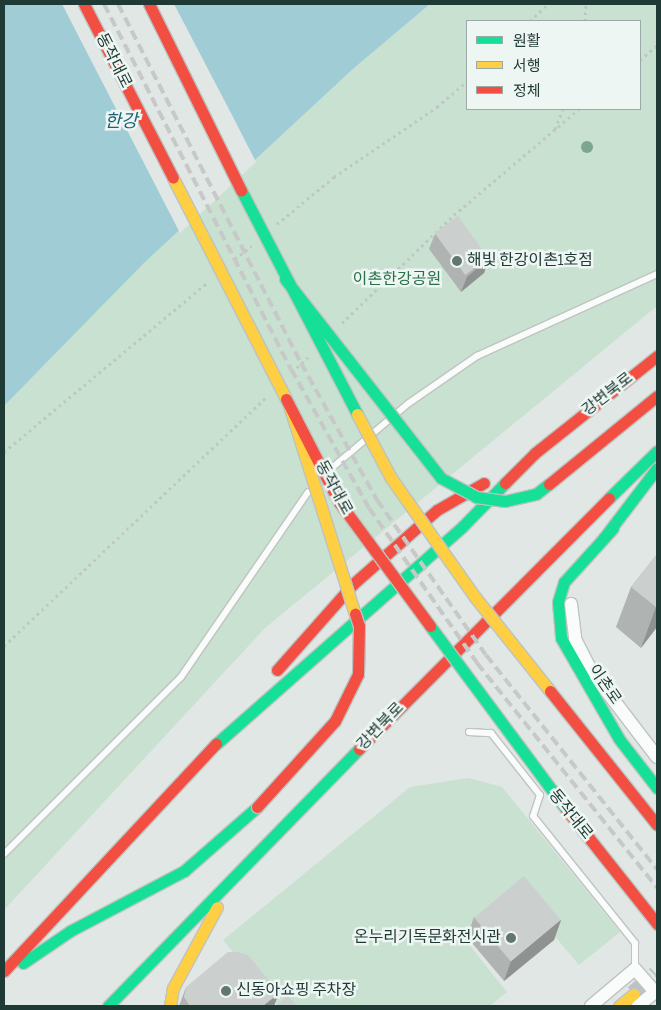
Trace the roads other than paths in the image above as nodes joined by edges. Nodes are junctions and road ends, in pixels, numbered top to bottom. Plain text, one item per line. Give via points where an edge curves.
1 (84, 4) edge
2 (149, 4) edge
3 (657, 274) edge
4 (285, 280) junction
5 (657, 356) edge
6 (657, 396) edge
7 (289, 405) junction
8 (657, 451) edge
9 (535, 453) junction
10 (657, 468) edge
11 (612, 528) junction
12 (571, 604) joint
13 (469, 732) dead end
14 (657, 756) edge
15 (192, 765) junction
16 (657, 788) edge
17 (657, 825) edge
18 (4, 854) edge
19 (227, 886) junction
20 (657, 924) edge
21 (636, 969) junction
22 (4, 971) edge
23 (4, 976) edge
24 (656, 993) edge
25 (634, 994) tunnel mouth
26 (108, 1006) edge
27 (170, 1006) edge
28 (591, 1006) edge
29 (619, 1006) edge
30 (638, 1006) edge

1 - 7 main road, 동작대로, bridge
2 - 4 main road, bridge
3 - 18 lane via 476,356 337,461 299,502 181,677
4 - 6 main road, bridge via 441,478 476,497 506,501 536,494
4 - 17 main road, bridge via 391,478 475,597
5 - 9 main road, 강변북로
7 - 20 main road, 동작대로, bridge via 339,502 411,606
7 - 23 main road, bridge via 330,547 359,626 358,674 335,721 257,807 184,871 70,931
8 - 19 main road, 강변북로 via 480,624
9 - 15 main road, 강변북로 via 463,526
9 - 15 main road, 강변북로 via 437,510 353,584
10 - 11 main road
11 - 12 main road via 577,577
11 - 16 main road via 575,564 561,590 558,614 567,654 619,739
12 - 14 street, 이촌로 via 575,639 592,672
13 - 21 lane via 491,733 540,795 533,816 635,943
15 - 22 main road, 강변북로
19 - 26 main road, 강변북로
19 - 27 main road via 174,988
21 - 24 street
21 - 28 street
24 - 30 street
25 - 29 main road

